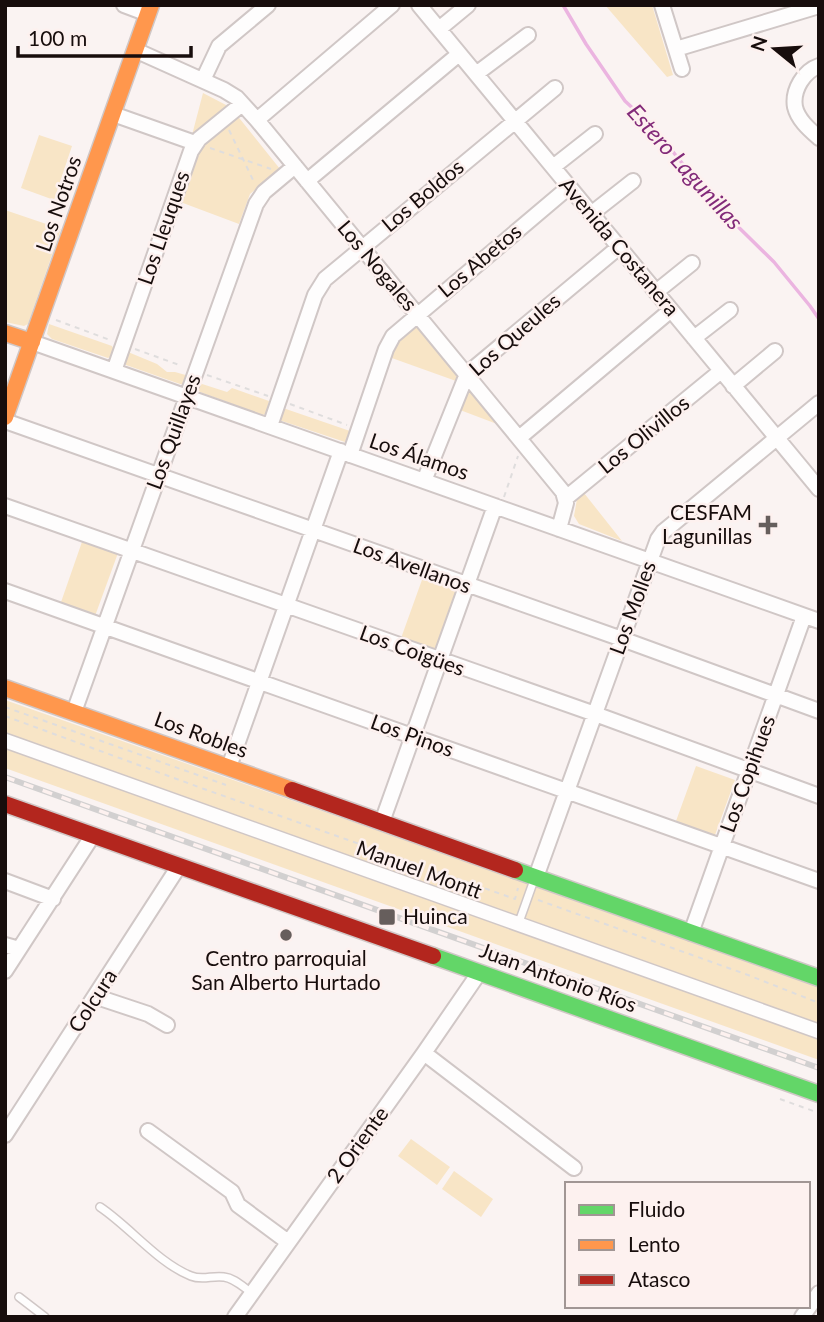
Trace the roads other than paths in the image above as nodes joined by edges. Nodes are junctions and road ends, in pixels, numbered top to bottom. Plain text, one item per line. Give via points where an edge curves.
1 (124, 5) edge
2 (268, 5) edge
3 (392, 5) edge
4 (419, 5) edge
5 (468, 5) edge
6 (662, 5) edge
7 (819, 6) edge
8 (150, 10) edge
9 (439, 29) junction
10 (528, 34) dead end
11 (676, 49) junction
12 (135, 50) junction
13 (459, 54) junction
14 (819, 66) edge
15 (682, 69) dead end
16 (476, 74) junction
17 (203, 80) junction
18 (555, 88) dead end
19 (243, 104) junction
20 (113, 114) junction
21 (257, 120) junction
22 (514, 120) junction
23 (595, 134) dead end
24 (819, 138) edge
25 (195, 143) junction
26 (553, 167) junction
27 (290, 170) junction
28 (307, 181) junction
29 (633, 181) dead end
30 (569, 187) junction
31 (591, 214) junction
32 (362, 247) junction
33 (619, 247) junction
34 (692, 263) dead end
35 (656, 292) junction
36 (671, 310) junction
37 (730, 310) dead end
38 (417, 314) junction
39 (5, 332) edge
40 (694, 338) junction
41 (32, 342) junction
42 (775, 351) dead end
43 (114, 371) junction
44 (721, 371) junction
45 (467, 374) junction
46 (733, 386) junction
47 (187, 397) junction
48 (819, 403) edge
49 (5, 419) edge
50 (270, 426) junction
51 (776, 438) junction
52 (520, 440) junction
53 (345, 453) junction
54 (159, 476) junction
55 (424, 481) junction
56 (818, 486) edge
57 (566, 498) junction
58 (5, 506) edge
59 (497, 507) junction
60 (559, 529) junction
61 (313, 531) junction
62 (132, 551) junction
63 (650, 561) junction
64 (466, 585) junction
65 (5, 591) edge
66 (286, 606) junction
67 (804, 616) junction
68 (819, 621) edge
69 (105, 627) junction
70 (622, 639) junction
71 (439, 661) junction
72 (260, 682) junction
73 (5, 688) edge
74 (776, 695) junction
75 (819, 710) edge
76 (74, 712) junction
77 (595, 714) junction
78 (412, 736) junction
79 (5, 737) edge
80 (5, 744) edge
81 (229, 768) junction
82 (749, 771) junction
83 (568, 791) junction
84 (819, 796) edge
85 (5, 804) edge
86 (382, 822) junction
87 (93, 835) junction
88 (722, 846) junction
89 (179, 866) junction
90 (819, 880) edge
91 (5, 881) edge
92 (533, 883) junction
93 (53, 899) junction
94 (518, 924) junction
95 (691, 933) junction
96 (12, 947) edge
97 (5, 971) edge
98 (479, 973) junction
99 (819, 978) edge
100 (97, 997) junction
101 (167, 1025) dead end
102 (819, 1028) edge
103 (819, 1035) edge
104 (424, 1053) junction
105 (819, 1094) edge
106 (148, 1131) dead end
107 (5, 1136) edge
108 (574, 1168) dead end
109 (100, 1207) dead end
110 (288, 1242) junction
111 (252, 1293) junction
112 (19, 1297) dead end
113 (46, 1317) edge
114 (235, 1317) edge

1 - 8 street
2 - 17 street via 219,46
3 - 21 street
4 - 9 street, Avenida Costanera
5 - 9 street
6 - 11 street
7 - 11 street
8 - 12 main road, Los Notros
9 - 13 street, Avenida Costanera
10 - 16 street
11 - 15 street
12 - 17 street, Los Nogales
12 - 20 main road, Los Notros
13 - 16 street, Avenida Costanera
13 - 28 street
14 - 24 street via 808,71 797,88 795,107 806,127
16 - 22 street, Avenida Costanera
17 - 19 street, Los Nogales
18 - 22 street, Los Boldos
19 - 21 street, Los Nogales
19 - 25 street, Los Lleuques
20 - 25 street
20 - 41 main road, Los Notros
21 - 27 street, Los Nogales
22 - 26 street, Avenida Costanera
22 - 32 street, Los Boldos
23 - 26 street
25 - 43 street, Los Lleuques
26 - 30 street, Avenida Costanera
27 - 28 street, Los Nogales
27 - 47 street, Los Quillayes via 261,195
28 - 32 street, Los Nogales
29 - 31 street
30 - 31 street, Avenida Costanera
30 - 38 street, Los Abetos
31 - 33 street, Avenida Costanera
32 - 38 street, Los Nogales
32 - 50 street, Los Boldos via 318,289
33 - 35 street, Avenida Costanera
33 - 45 street, Los Queules
34 - 35 street
35 - 36 street, Avenida Costanera
36 - 40 street, Avenida Costanera
36 - 52 street
37 - 40 street
38 - 45 street, Los Nogales
38 - 53 street, Los Abetos via 389,342
39 - 41 main road, Los Álamos
40 - 44 street, Avenida Costanera
41 - 43 street, Los Álamos
41 - 49 main road, Los Notros
42 - 46 street
43 - 47 street, Los Álamos
44 - 46 street, Avenida Costanera
44 - 57 street, Los Olivillos
45 - 52 street, Los Nogales
45 - 55 street, Los Queules
46 - 51 street, Avenida Costanera
47 - 50 street, Los Álamos
47 - 54 street, Los Quillayes
48 - 51 street, Los Molles
49 - 54 street, Los Avellanos
50 - 53 street, Los Álamos
51 - 56 street, Avenida Costanera
51 - 63 street, Los Molles via 663,532
52 - 57 street, Los Nogales
53 - 55 street, Los Álamos
53 - 61 street, Los Abetos
54 - 61 street, Los Avellanos
54 - 62 street, Los Quillayes
55 - 59 street, Los Álamos
57 - 60 street
58 - 62 street, Los Coigües
59 - 60 street, Los Álamos
59 - 64 street
60 - 63 street, Los Álamos
61 - 64 street, Los Avellanos
61 - 66 street, Los Abetos
62 - 66 street, Los Coigües
62 - 69 street, Los Quillayes
63 - 67 street, Los Álamos
63 - 70 street, Los Molles
64 - 70 street, Los Avellanos
64 - 71 street
65 - 69 street, Los Pinos
66 - 71 street, Los Coigües
66 - 72 street, Los Abetos
67 - 68 street, Los Álamos
67 - 74 street, Los Copihues
69 - 72 street, Los Pinos
69 - 76 street, Los Quillayes
70 - 74 street, Los Avellanos
70 - 77 street, Los Molles
71 - 77 street, Los Coigües
71 - 78 street
72 - 78 street, Los Pinos
72 - 81 street, Los Abetos
73 - 76 main road, Los Robles
74 - 75 street, Los Avellanos
74 - 82 street, Los Copihues
76 - 81 main road, Los Robles
77 - 82 street, Los Coigües
77 - 83 street, Los Molles
78 - 83 street, Los Pinos
78 - 86 street
79 - 94 lane, Manuel Montt
80 - 94 lane, Manuel Montt
81 - 86 main road, Los Robles
82 - 84 street, Los Coigües
82 - 88 street, Los Copihues
83 - 88 street, Los Pinos
83 - 92 street, Los Molles
85 - 87 main road, Juan Antonio Ríos
86 - 92 main road, Manuel Montt
87 - 89 main road, Juan Antonio Ríos
87 - 93 street
88 - 90 street, Los Pinos
88 - 95 street, Los Copihues
89 - 98 main road, Juan Antonio Ríos
89 - 100 street, Colcura
91 - 93 street
92 - 94 lane
92 - 95 main road, Manuel Montt
93 - 96 street
94 - 102 lane, Manuel Montt
94 - 103 lane, Manuel Montt
95 - 99 main road, Manuel Montt
96 - 97 street
98 - 104 street, 2 Oriente
98 - 105 main road, Juan Antonio Ríos
100 - 101 street
100 - 107 street, Colcura
104 - 108 street
104 - 110 street, 2 Oriente
106 - 110 street via 232,1192 238,1205
109 - 111 lane via 185,1273 204,1279 223,1276
110 - 111 street, 2 Oriente
111 - 114 street, 2 Oriente
112 - 113 lane

